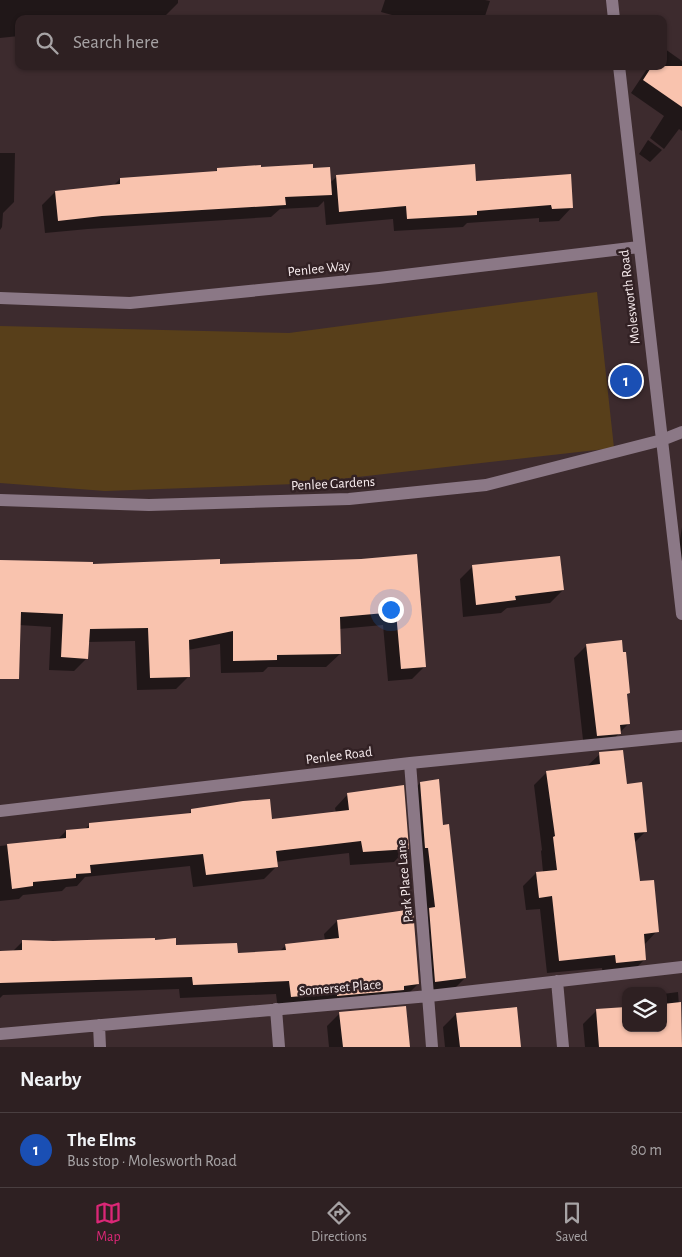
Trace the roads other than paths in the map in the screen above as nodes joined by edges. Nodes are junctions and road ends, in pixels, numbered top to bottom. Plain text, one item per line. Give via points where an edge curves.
1 (612, 0) edge
2 (614, 15) edge
3 (619, 70) edge
4 (639, 247) junction
5 (0, 298) edge
6 (682, 432) edge
7 (662, 440) junction
8 (0, 500) edge
9 (682, 614) edge
10 (682, 736) edge
11 (410, 763) junction
12 (0, 811) edge
13 (682, 967) edge
14 (557, 981) junction
15 (429, 996) junction
16 (276, 1009) junction
17 (99, 1025) junction
18 (0, 1034) edge
19 (100, 1047) edge
20 (278, 1047) edge
21 (432, 1047) edge
22 (563, 1047) edge

1 - 2 street
3 - 4 street, Molesworth Road
4 - 5 street, Penlee Way via 130,303
4 - 7 street, Molesworth Road
6 - 7 street, Penlee Gardens
7 - 8 street, Penlee Gardens via 486,485 349,499 149,505
7 - 9 street, Molesworth Road
10 - 11 street, Penlee Road
11 - 12 street, Penlee Road
11 - 15 street, Park Place Lane
13 - 14 street, Somerset Place
14 - 15 street, Somerset Place
14 - 22 street
15 - 16 street, Somerset Place
15 - 21 street, Park Place Lane
16 - 17 street, Somerset Place
16 - 20 street
17 - 18 street, Somerset Place
17 - 19 street

